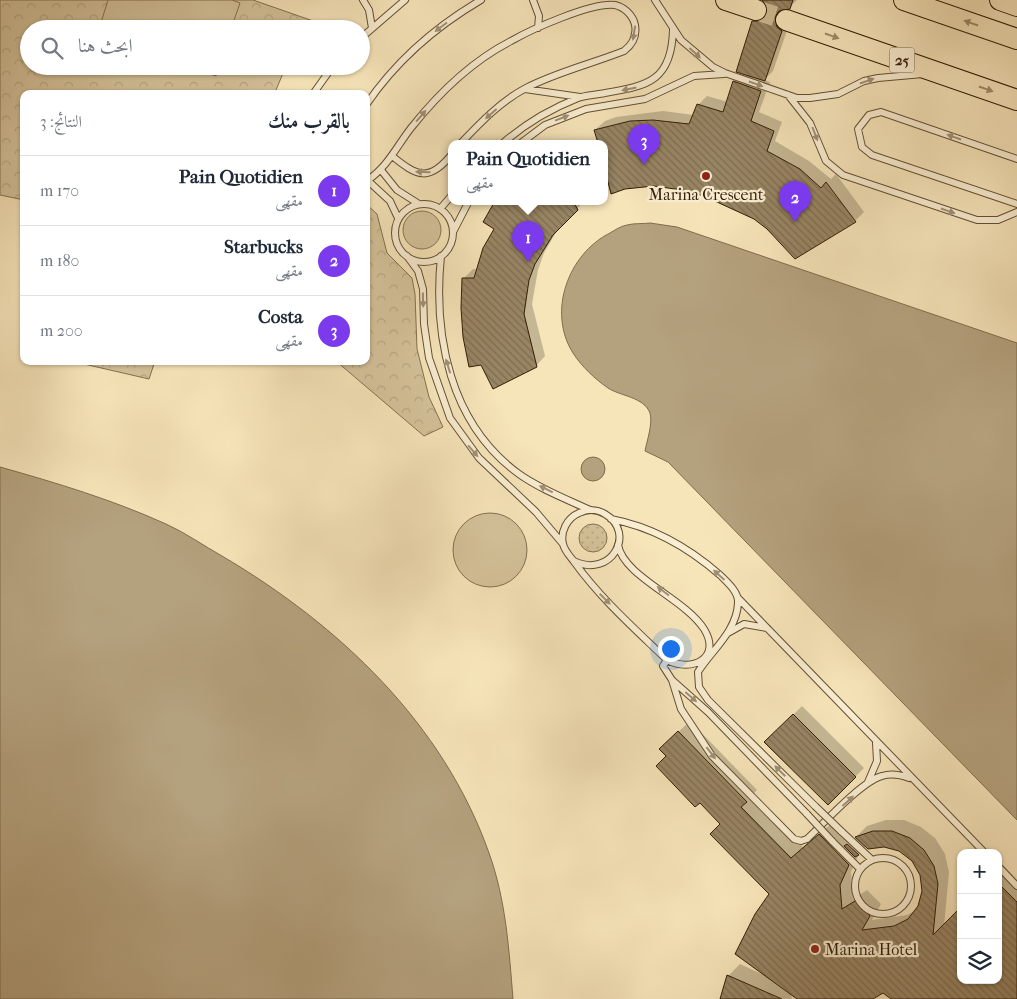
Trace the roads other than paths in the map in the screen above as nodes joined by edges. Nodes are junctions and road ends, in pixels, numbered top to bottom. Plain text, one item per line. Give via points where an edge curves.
1 (363, 0) edge
2 (405, 0) edge
3 (481, 0) edge
4 (533, 0) edge
5 (655, 0) edge
6 (726, 0) edge
7 (904, 0) edge
8 (1000, 0) edge
9 (1017, 6) edge
10 (756, 10) tunnel mouth
11 (786, 20) tunnel mouth
12 (372, 28) joint
13 (538, 28) junction
14 (673, 29) junction
15 (1017, 39) edge
16 (725, 73) junction
17 (940, 73) junction
18 (326, 75) edge
19 (524, 89) junction
20 (315, 90) edge
21 (787, 94) junction
22 (580, 97) junction
23 (370, 100) edge
24 (1017, 100) edge
25 (464, 140) edge
26 (506, 140) edge
27 (525, 140) edge
28 (392, 156) junction
29 (448, 159) edge
30 (1017, 159) edge
31 (381, 170) junction
32 (370, 177) edge
33 (370, 182) edge
34 (448, 200) edge
35 (419, 204) junction
36 (1017, 204) edge
37 (467, 205) edge
38 (440, 209) junction
39 (1017, 212) edge
40 (398, 218) junction
41 (452, 234) junction
42 (407, 256) junction
43 (441, 256) junction
44 (590, 510) junction
45 (611, 519) junction
46 (563, 544) junction
47 (618, 545) junction
48 (574, 561) junction
49 (737, 597) junction
50 (768, 628) junction
51 (728, 633) junction
52 (708, 655) junction
53 (667, 660) junction
54 (672, 680) junction
55 (876, 743) junction
56 (913, 780) junction
57 (867, 783) junction
58 (981, 849) edge
59 (871, 859) junction
60 (860, 869) junction
61 (1002, 870) edge
62 (1017, 886) edge

1 - 12 lane via 369,10
2 - 12 lane
3 -> 23 lane via 426,38 390,74
4 - 13 lane via 539,16
5 - 14 lane
6 - 10 main road
15 -> 7 main road
8 - 9 main road
11 -> 17 main road, 25
13 -> 19 lane via 589,9 614,5 622,7 632,18 636,33 624,51
28 -> 13 lane via 420,117 453,83 496,50
14 -> 16 lane via 691,50
14 -> 22 lane via 671,52 654,80 634,89
16 -> 21 lane
27 -> 16 lane via 545,125 586,109 645,99 694,76
21 -> 17 lane via 810,98 838,94 878,78
17 -> 24 main road, 25
18 - 20 lane
19 - 22 lane
19 -> 25 lane via 489,115
21 -> 39 lane via 810,123 826,161 843,175 977,220 998,220
22 - 26 lane via 525,124
29 -> 28 lane via 439,169 422,174
28 - 31 lane
30 -> 36 lane via 881,112 869,115 858,130 862,147 872,155
31 - 32 lane
31 - 35 lane via 397,190
33 - 40 lane via 390,201
34 - 38 lane
35 - 38 lane
35 - 40 lane
37 - 41 lane
38 - 41 lane via 451,224
40 - 42 lane via 396,242
41 - 43 lane via 447,250
42 - 43 lane via 424,261
42 -> 46 lane via 418,271 423,289 429,358 450,418 479,458 522,498
44 -> 43 lane via 520,474 497,455 472,423 452,382 443,347 438,309
44 - 45 lane
44 - 46 lane via 572,517 566,525
45 - 47 lane via 619,536
49 -> 45 lane via 726,581 689,550 654,532
46 - 48 lane
47 - 48 lane via 608,560 600,565
52 -> 47 lane via 710,647 704,629 689,611 624,561
48 -> 53 lane via 594,588
49 - 50 lane
49 - 51 lane via 734,622
50 - 51 lane via 744,624
50 - 55 lane
51 - 52 lane
52 - 53 lane via 689,665
59 -> 52 lane, bridge via 708,700 699,687 698,672
53 - 54 lane via 663,666
54 -> 57 lane via 681,709 712,756 794,839 807,839
54 -> 60 lane, bridge via 708,712
55 - 56 lane
55 - 57 lane via 877,761
56 - 57 lane via 895,775 882,776
56 - 58 lane
59 - 60 lane
59 - 60 lane via 886,857 900,863 909,874 912,889 906,903 894,912 880,914 866,909 857,897 854,882
61 - 62 lane

